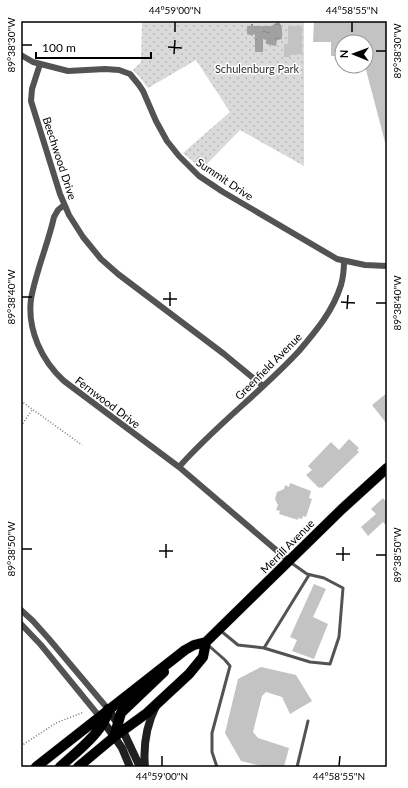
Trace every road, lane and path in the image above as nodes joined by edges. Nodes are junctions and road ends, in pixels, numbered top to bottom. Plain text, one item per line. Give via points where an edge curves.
1 (21, 55) edge
2 (40, 64) junction
3 (64, 205) junction
4 (344, 261) junction
5 (387, 266) edge
6 (264, 386) junction
7 (21, 401) edge
8 (32, 410) junction
9 (21, 426) edge
10 (82, 444) dead end
11 (179, 467) junction
12 (387, 468) edge
13 (289, 561) junction
14 (309, 575) junction
15 (21, 610) edge
16 (21, 624) edge
17 (219, 629) junction
18 (206, 642) junction
19 (264, 648) junction
20 (185, 650) junction
21 (157, 705) junction
22 (108, 709) junction
23 (84, 712) dead end
24 (101, 719) junction
25 (308, 721) dead end
26 (120, 727) junction
27 (114, 737) junction
28 (21, 746) edge
29 (36, 767) edge
30 (60, 767) edge
31 (78, 767) edge
32 (130, 767) edge
33 (140, 767) edge
34 (145, 767) edge
35 (218, 767) edge
36 (297, 767) edge

1 - 2 street, Summit Drive
2 - 3 street, Beechwood Drive via 32,89 31,102
2 - 4 street, Summit Drive via 68,71 106,68 130,74 143,91 167,141 199,176 287,230
3 - 6 street, Beechwood Drive via 83,237 101,259
3 - 11 street, Fernwood Drive via 54,217 31,300 32,324 38,347 51,368 64,381
4 - 5 street, Summit Drive
4 - 6 street, Greenfield Avenue via 341,284 327,316 291,360
6 - 11 street, Greenfield Avenue
7 - 8 path
8 - 9 path
8 - 10 path
11 - 13 street, Fernwood Drive
12 - 13 main road, Merrill Avenue
13 - 14 lane
13 - 17 main road, Merrill Avenue
14 - 19 lane
14 - 19 lane via 321,577 343,588 339,637 330,664 307,661
15 - 22 street via 39,627
16 - 24 street
17 - 18 main road, Merrill Avenue
17 - 19 lane via 236,645
18 - 20 main road, Merrill Avenue
18 - 21 main road, Merrill Avenue via 204,654 197,665
18 - 35 lane via 230,666 212,733 212,752
20 - 22 main road, Merrill Avenue
20 - 26 main road via 123,712
21 - 26 main road, Merrill Avenue
21 - 34 main road via 145,739
22 - 24 main road, Merrill Avenue
22 - 26 main road
23 - 28 path via 56,723
24 - 27 main road
24 - 29 main road
24 - 30 main road via 92,736
25 - 36 lane
26 - 27 main road, Merrill Avenue
26 - 33 main road
27 - 31 main road, Merrill Avenue
27 - 32 main road via 126,755

